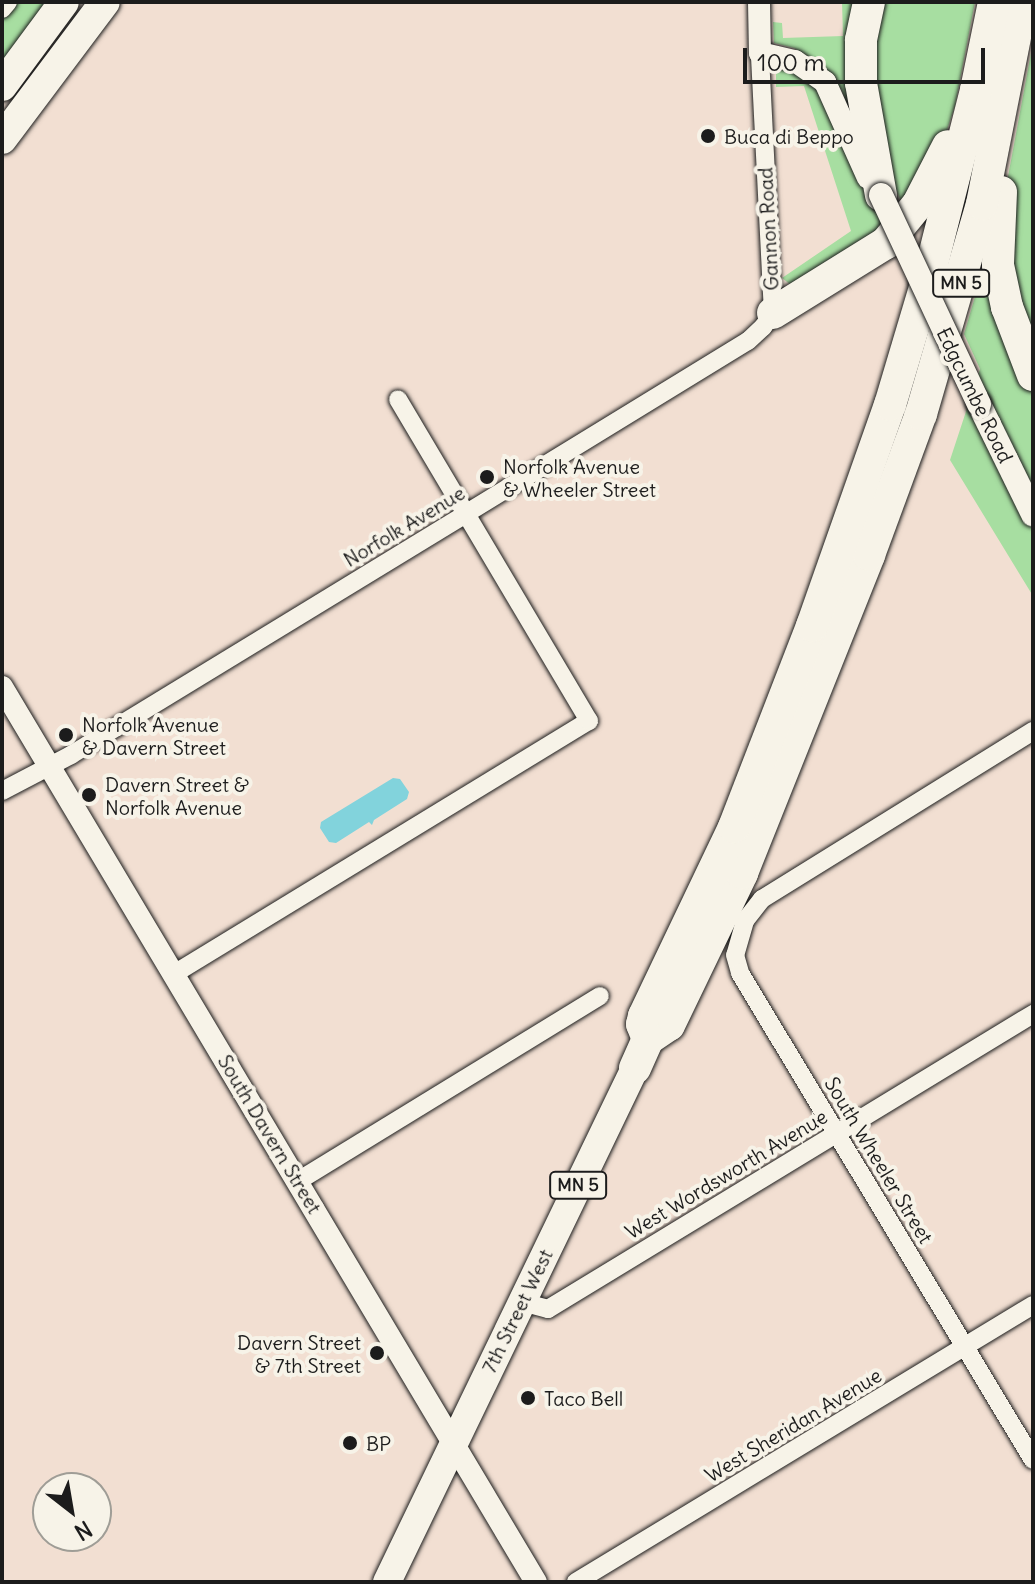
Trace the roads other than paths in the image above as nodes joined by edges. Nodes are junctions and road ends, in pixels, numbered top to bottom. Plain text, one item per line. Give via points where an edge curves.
1 (8, 2) edge
2 (64, 2) edge
3 (105, 2) edge
4 (759, 2) edge
5 (869, 2) edge
6 (994, 2) edge
7 (1022, 2) edge
8 (2, 9) edge
9 (760, 53) junction
10 (2, 86) edge
11 (976, 90) junction
12 (1002, 109) junction
13 (2, 139) edge
14 (881, 195) junction
15 (773, 313) junction
16 (1033, 375) edge
17 (398, 399) dead end
18 (467, 513) junction
19 (1033, 514) edge
20 (2, 687) edge
21 (1033, 731) edge
22 (49, 766) junction
23 (2, 791) edge
24 (174, 974) junction
25 (600, 996) dead end
26 (1033, 1014) edge
27 (642, 1054) junction
28 (837, 1133) junction
29 (298, 1181) junction
30 (522, 1302) junction
31 (1033, 1305) edge
32 (965, 1347) junction
33 (452, 1443) junction
34 (1033, 1460) edge
35 (387, 1582) edge
36 (536, 1582) edge
37 (576, 1582) edge

1 - 8 street
2 - 10 highway
3 - 13 highway
4 - 9 street, Gannon Road
5 - 14 highway via 861,40 861,83
6 - 11 highway, MN 5
7 - 12 highway, MN 5
9 - 14 street, Edgcumbe Road via 795,61 825,82
9 - 15 street, Gannon Road
11 - 15 highway via 908,219 873,253
11 - 27 highway, MN 5 via 890,405 739,814 644,1016
12 - 16 highway via 998,265 1007,307
12 - 27 highway, MN 5 via 958,294 869,555 731,897 669,1025
14 - 19 main road, Edgcumbe Road, bridge
15 - 18 street, Norfolk Avenue via 748,341
17 - 18 street
18 - 22 street, Norfolk Avenue
18 - 24 street via 589,721
20 - 22 street, South Davern Street
21 - 28 street, South Wheeler Street via 780,886 745,921 736,943 736,963
22 - 23 street, Norfolk Avenue
22 - 24 street, South Davern Street
24 - 29 street, South Davern Street
25 - 29 street
26 - 28 street, West Wordsworth Avenue
27 - 30 main road, 7th Street West / MN 5
28 - 30 street, West Wordsworth Avenue via 548,1309
28 - 32 street, South Wheeler Street
29 - 33 street, South Davern Street
30 - 33 main road, 7th Street West / MN 5
31 - 32 street, West Sheridan Avenue
32 - 34 street, South Wheeler Street
32 - 37 street, West Sheridan Avenue
33 - 35 main road, 7th Street West / MN 5
33 - 36 street, South Davern Street

